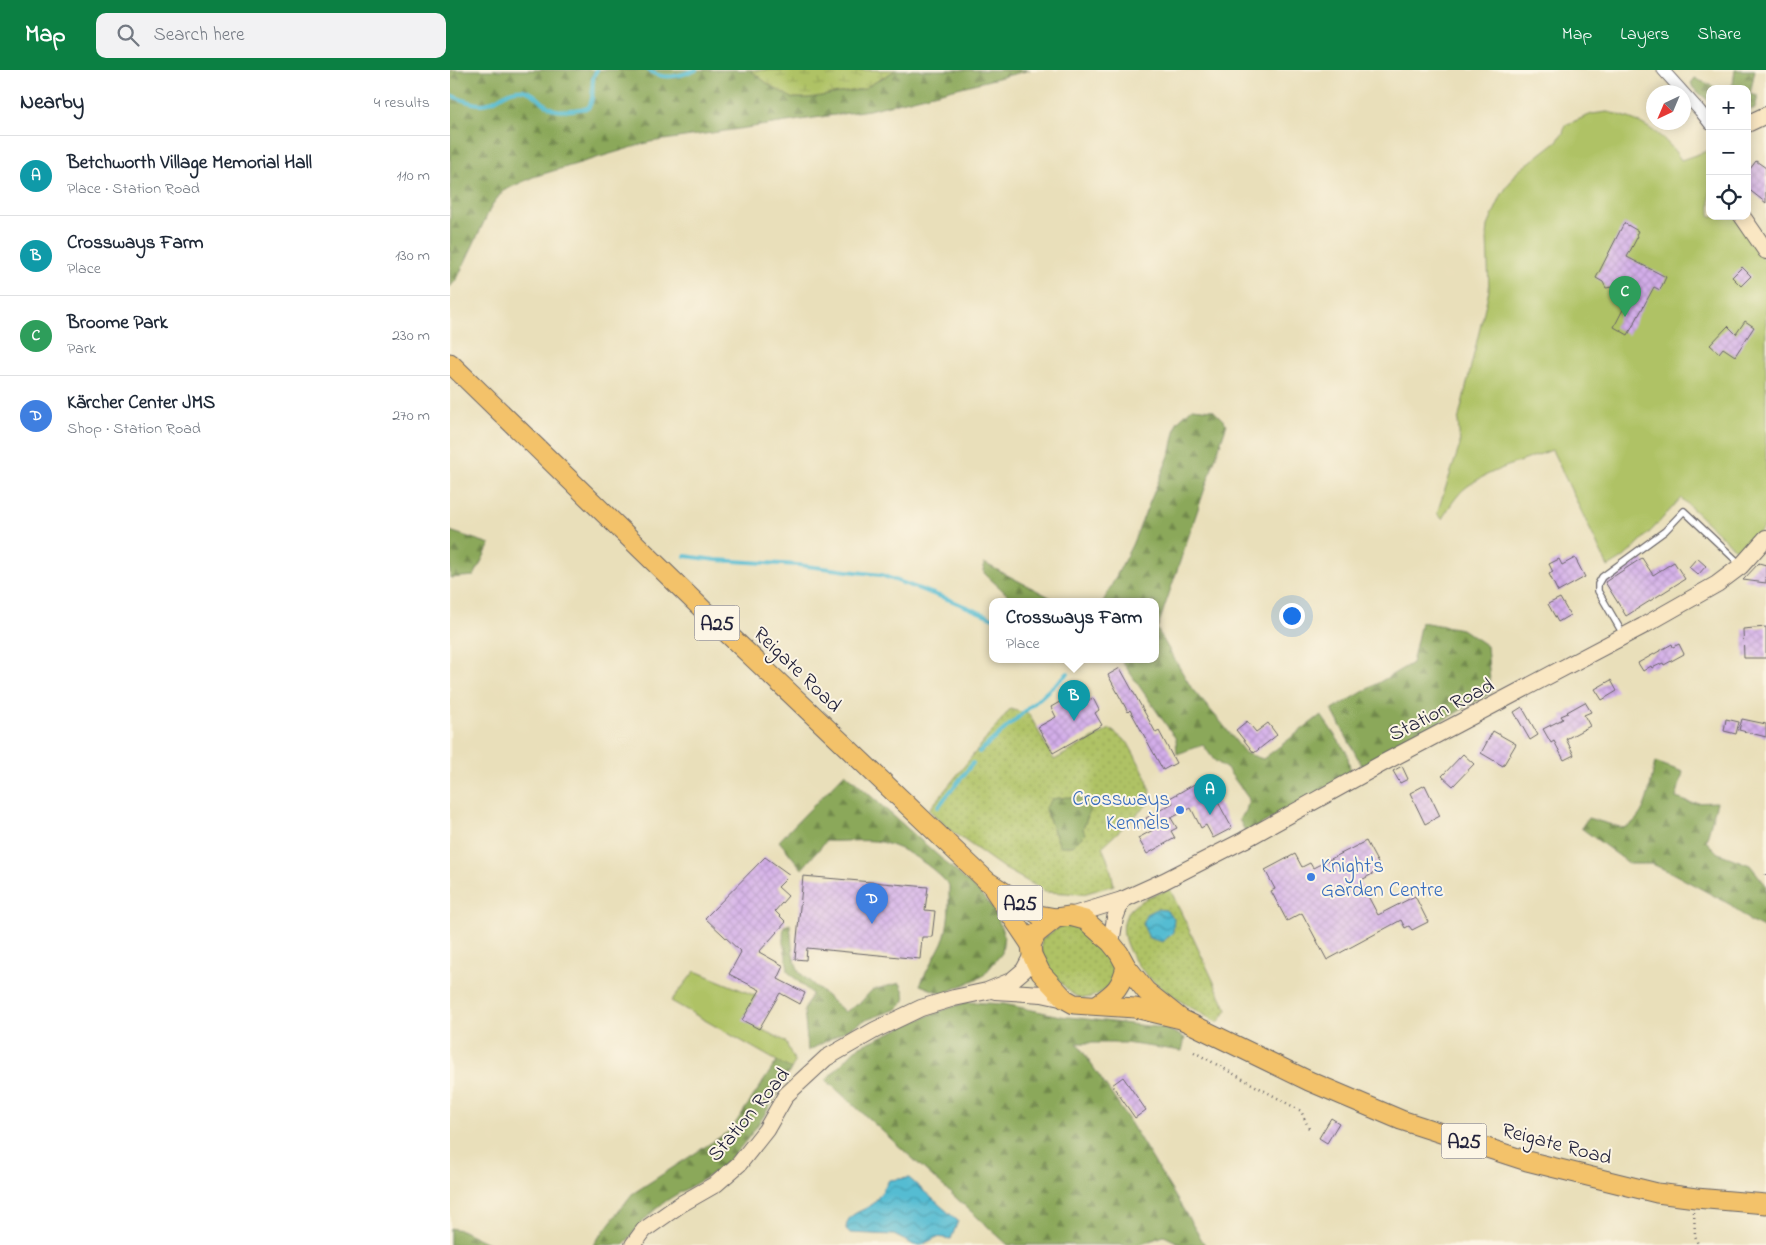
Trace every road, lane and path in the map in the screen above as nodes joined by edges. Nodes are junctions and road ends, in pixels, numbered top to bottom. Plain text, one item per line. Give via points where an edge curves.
1 (1663, 70) edge
2 (1705, 111) edge
3 (1766, 115) edge
4 (1751, 121) edge
5 (1745, 220) edge
6 (1766, 251) edge
7 (450, 363) edge
8 (1766, 538) edge
9 (1741, 566) junction
10 (1624, 636) junction
11 (988, 881) junction
12 (1122, 900) junction
13 (1063, 917) junction
14 (1111, 943) junction
15 (1032, 950) junction
16 (1126, 966) junction
17 (988, 991) junction
18 (1065, 999) junction
19 (1098, 1005) junction
20 (1181, 1019) junction
21 (1194, 1052) dead end
22 (1310, 1131) dead end
23 (1696, 1198) junction
24 (1766, 1204) edge
25 (633, 1245) edge
26 (1698, 1245) edge

1 - 2 street
3 - 4 street
5 - 6 street
7 - 11 main road, Reigate Road / A25 via 736,642
8 - 9 street, Station Road
9 - 10 street, Station Road via 1704,592
9 - 10 lane via 1684,510 1665,531 1602,577 1598,584 1598,591
10 - 12 street, Station Road via 1384,762 1244,840
11 - 13 main road, Reigate Road / A25 via 1039,915
11 - 15 main road, Reigate Road / A25
12 - 13 street, Station Road
12 - 14 street via 1114,918
13 - 14 main road via 1085,920
13 - 15 main road via 1036,934
14 - 16 main road
15 - 17 street, Station Road via 1024,970 1011,982
15 - 18 main road via 1041,973
16 - 19 main road via 1122,982
16 - 20 main road, Reigate Road / A25 via 1146,991
17 - 18 street, Station Road via 1042,994
17 - 25 street, Station Road via 922,1008 826,1058 786,1094 766,1130 739,1164 716,1184 644,1230
18 - 19 main road via 1074,1004
19 - 20 main road, Reigate Road / A25 via 1135,1008
20 - 23 main road, Reigate Road / A25 via 1309,1081 1401,1120 1527,1161
21 - 22 path via 1301,1111
23 - 24 main road, Reigate Road / A25
23 - 26 path via 1693,1216

